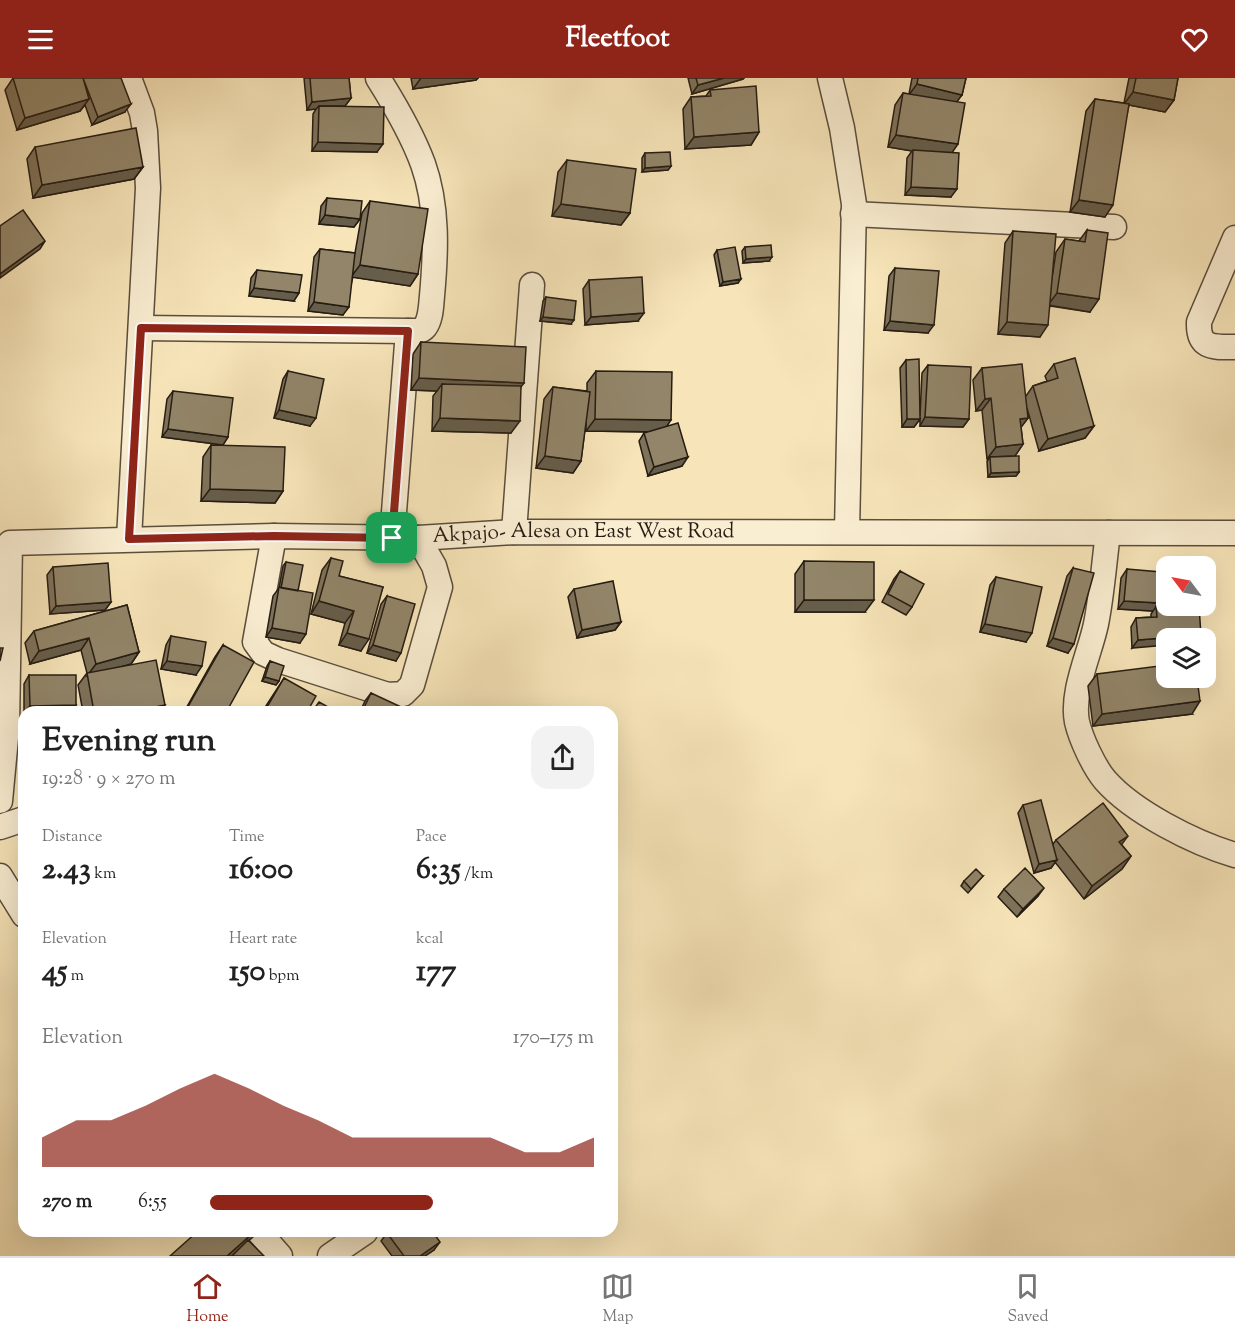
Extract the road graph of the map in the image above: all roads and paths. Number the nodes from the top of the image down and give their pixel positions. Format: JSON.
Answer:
{"nodes":[{"id":1,"x":129,"y":78,"type":"edge"},
{"id":2,"x":378,"y":78,"type":"edge"},
{"id":3,"x":830,"y":78,"type":"edge"},
{"id":4,"x":854,"y":214,"type":"junction"},
{"id":5,"x":1114,"y":227,"type":"dead end"},
{"id":6,"x":1235,"y":238,"type":"edge"},
{"id":7,"x":532,"y":285,"type":"dead end"},
{"id":8,"x":141,"y":328,"type":"junction"},
{"id":9,"x":408,"y":331,"type":"junction"},
{"id":10,"x":1235,"y":347,"type":"edge"},
{"id":11,"x":847,"y":531,"type":"junction"},
{"id":12,"x":514,"y":532,"type":"junction"},
{"id":13,"x":1108,"y":533,"type":"junction"},
{"id":14,"x":1235,"y":533,"type":"edge"},
{"id":15,"x":274,"y":536,"type":"junction"},
{"id":16,"x":392,"y":538,"type":"junction"},
{"id":17,"x":418,"y":538,"type":"junction"},
{"id":18,"x":129,"y":539,"type":"junction"},
{"id":19,"x":5,"y":543,"type":"edge"},
{"id":20,"x":0,"y":801,"type":"edge"},
{"id":21,"x":18,"y":821,"type":"edge"},
{"id":22,"x":0,"y":827,"type":"edge"},
{"id":23,"x":1235,"y":855,"type":"edge"},
{"id":24,"x":0,"y":876,"type":"edge"},
{"id":25,"x":18,"y":905,"type":"edge"},
{"id":26,"x":263,"y":1237,"type":"edge"},
{"id":27,"x":358,"y":1237,"type":"edge"},
{"id":28,"x":280,"y":1256,"type":"edge"},
{"id":29,"x":330,"y":1256,"type":"edge"}],
"edges":[{"from":1,"to":8,"type":"street"},
{"from":2,"to":9,"type":"street"},
{"from":3,"to":4,"type":"street"},
{"from":4,"to":5,"type":"street"},
{"from":4,"to":11,"type":"street"},
{"from":6,"to":10,"type":"street"},
{"from":7,"to":12,"type":"street"},
{"from":8,"to":9,"type":"street"},
{"from":8,"to":18,"type":"street"},
{"from":9,"to":16,"type":"street"},
{"from":11,"to":12,"type":"street","name":"Akpajo- Alesa on East West Road"},
{"from":11,"to":13,"type":"street","name":"Akpajo- Alesa on East West Road"},
{"from":12,"to":17,"type":"street","name":"Akpajo- Alesa on East West Road"},
{"from":13,"to":14,"type":"street","name":"Akpajo- Alesa on East West Road"},
{"from":13,"to":23,"type":"street"},
{"from":15,"to":16,"type":"street","name":"Akpajo- Alesa on East West Road"},
{"from":15,"to":17,"type":"street"},
{"from":15,"to":18,"type":"street","name":"Akpajo- Alesa on East West Road"},
{"from":16,"to":17,"type":"street","name":"Akpajo- Alesa on East West Road"},
{"from":18,"to":19,"type":"street","name":"Akpajo- Alesa on East West Road"},
{"from":19,"to":20,"type":"street","name":"Akpajo- Alesa on East West Road"},
{"from":21,"to":22,"type":"street"},
{"from":24,"to":25,"type":"street"},
{"from":26,"to":28,"type":"street"},
{"from":27,"to":29,"type":"street"}]}
